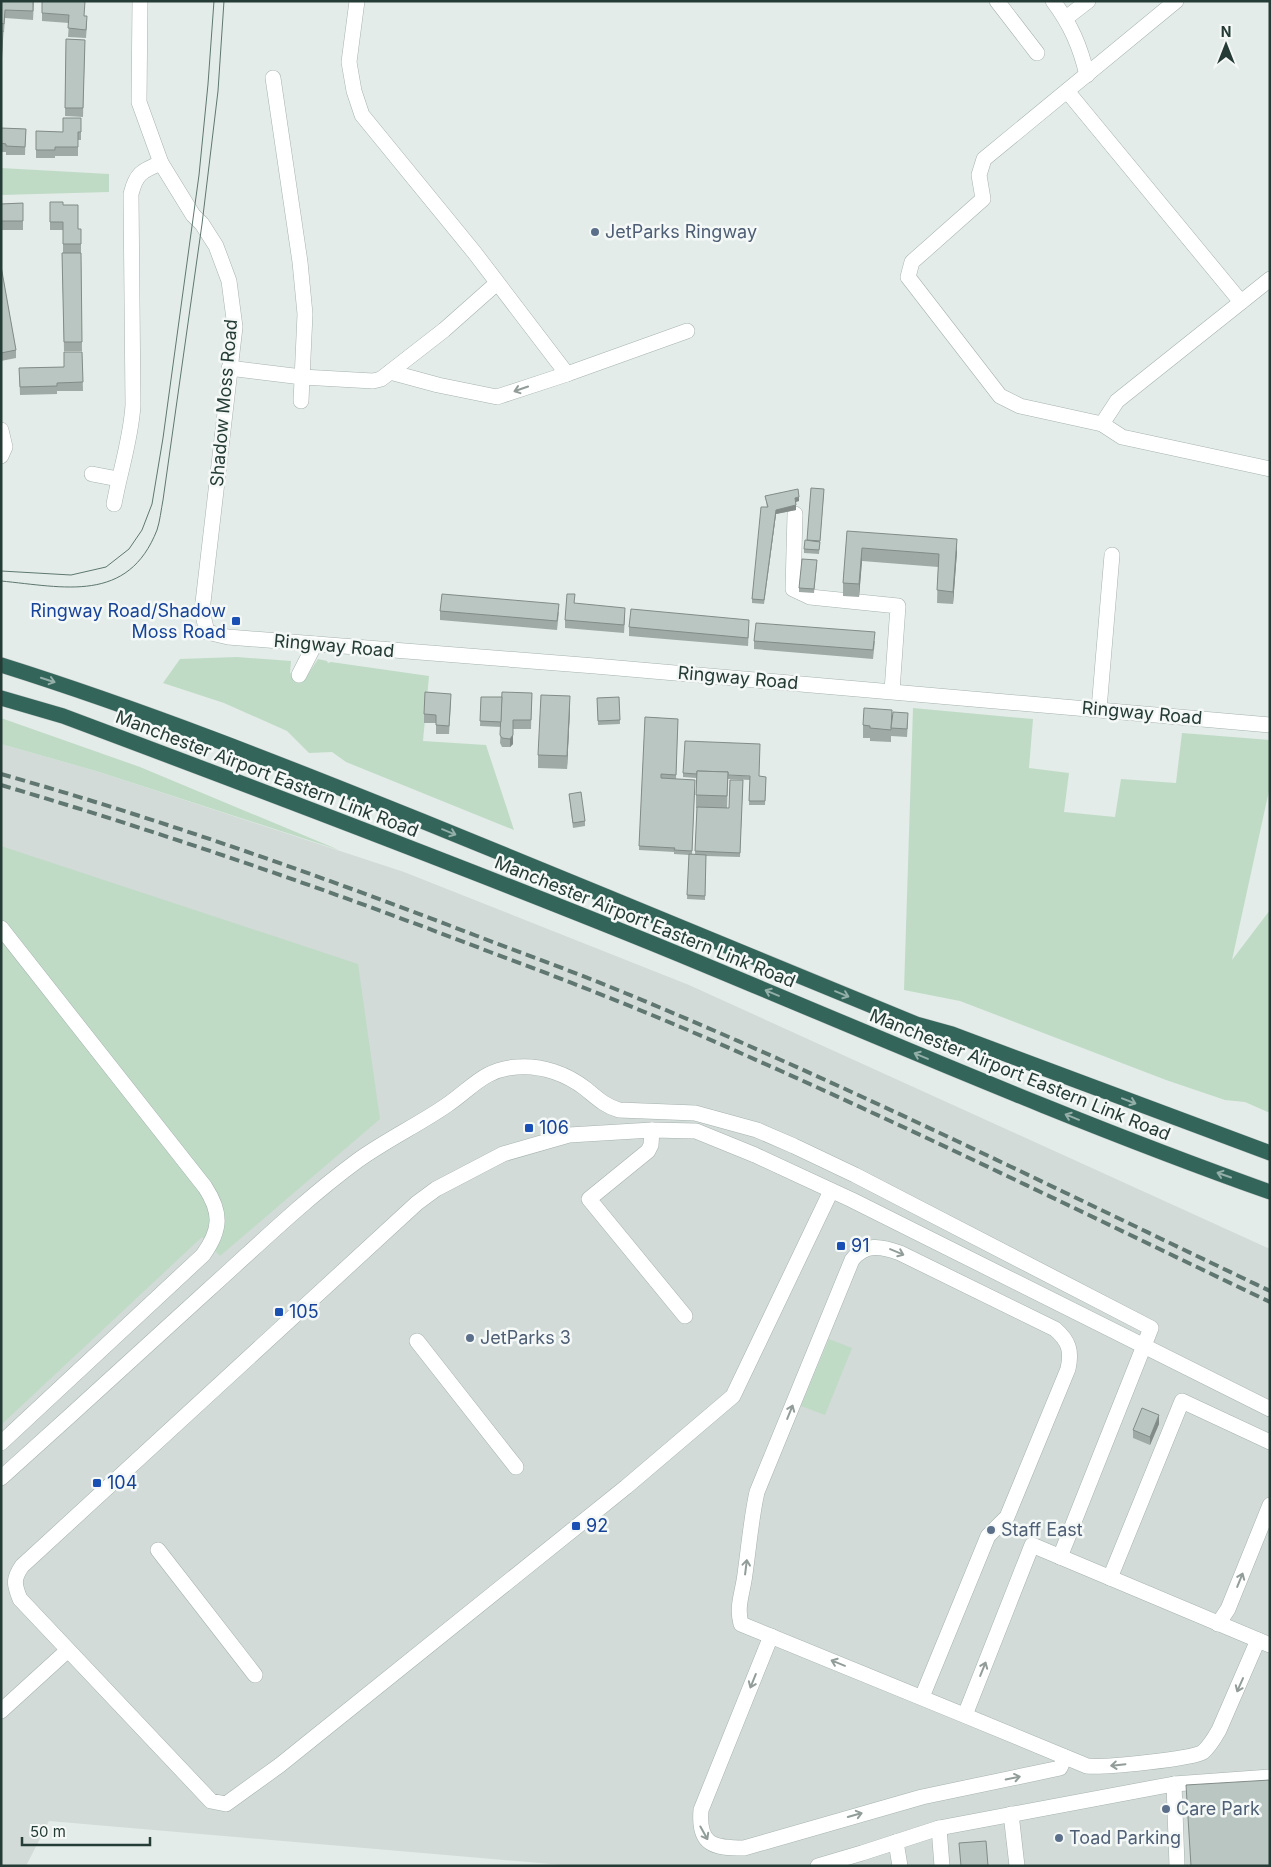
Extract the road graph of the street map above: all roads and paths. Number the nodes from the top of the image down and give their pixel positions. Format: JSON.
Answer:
{"nodes":[{"id":1,"x":140,"y":1,"type":"edge"},
{"id":2,"x":357,"y":1,"type":"edge"},
{"id":3,"x":997,"y":1,"type":"edge"},
{"id":4,"x":1053,"y":1,"type":"edge"},
{"id":5,"x":1088,"y":1,"type":"edge"},
{"id":6,"x":1176,"y":1,"type":"edge"},
{"id":7,"x":1066,"y":18,"type":"junction"},
{"id":8,"x":1037,"y":54,"type":"dead end"},
{"id":9,"x":1087,"y":75,"type":"junction"},
{"id":10,"x":273,"y":78,"type":"dead end"},
{"id":11,"x":1066,"y":91,"type":"junction"},
{"id":12,"x":161,"y":164,"type":"junction"},
{"id":13,"x":1270,"y":279,"type":"edge"},
{"id":14,"x":497,"y":283,"type":"junction"},
{"id":15,"x":1241,"y":302,"type":"junction"},
{"id":16,"x":687,"y":331,"type":"dead end"},
{"id":17,"x":230,"y":368,"type":"junction"},
{"id":18,"x":390,"y":372,"type":"junction"},
{"id":19,"x":567,"y":374,"type":"junction"},
{"id":20,"x":302,"y":377,"type":"junction"},
{"id":21,"x":301,"y":401,"type":"dead end"},
{"id":22,"x":1102,"y":424,"type":"junction"},
{"id":23,"x":1,"y":430,"type":"edge"},
{"id":24,"x":1,"y":456,"type":"edge"},
{"id":25,"x":1270,"y":469,"type":"edge"},
{"id":26,"x":92,"y":474,"type":"dead end"},
{"id":27,"x":118,"y":479,"type":"junction"},
{"id":28,"x":114,"y":504,"type":"dead end"},
{"id":29,"x":795,"y":514,"type":"dead end"},
{"id":30,"x":1112,"y":555,"type":"dead end"},
{"id":31,"x":207,"y":632,"type":"joint"},
{"id":32,"x":315,"y":644,"type":"junction"},
{"id":33,"x":1,"y":665,"type":"edge"},
{"id":34,"x":299,"y":675,"type":"dead end"},
{"id":35,"x":892,"y":692,"type":"junction"},
{"id":36,"x":1,"y":698,"type":"edge"},
{"id":37,"x":1099,"y":709,"type":"junction"},
{"id":38,"x":1270,"y":725,"type":"edge"},
{"id":39,"x":1,"y":928,"type":"edge"},
{"id":40,"x":652,"y":1130,"type":"junction"},
{"id":41,"x":1270,"y":1153,"type":"edge"},
{"id":42,"x":831,"y":1191,"type":"junction"},
{"id":43,"x":1270,"y":1192,"type":"edge"},
{"id":44,"x":685,"y":1316,"type":"dead end"},
{"id":45,"x":417,"y":1341,"type":"dead end"},
{"id":46,"x":1143,"y":1347,"type":"junction"},
{"id":47,"x":1270,"y":1409,"type":"edge"},
{"id":48,"x":1270,"y":1442,"type":"edge"},
{"id":49,"x":1,"y":1443,"type":"edge"},
{"id":50,"x":516,"y":1467,"type":"dead end"},
{"id":51,"x":1,"y":1478,"type":"edge"},
{"id":52,"x":1270,"y":1505,"type":"edge"},
{"id":53,"x":158,"y":1550,"type":"dead end"},
{"id":54,"x":1060,"y":1557,"type":"junction"},
{"id":55,"x":1110,"y":1578,"type":"junction"},
{"id":56,"x":1218,"y":1624,"type":"junction"},
{"id":57,"x":771,"y":1636,"type":"junction"},
{"id":58,"x":1264,"y":1643,"type":"edge"},
{"id":59,"x":68,"y":1650,"type":"junction"},
{"id":60,"x":255,"y":1675,"type":"dead end"},
{"id":61,"x":922,"y":1697,"type":"junction"},
{"id":62,"x":1,"y":1711,"type":"edge"},
{"id":63,"x":965,"y":1715,"type":"junction"},
{"id":64,"x":1065,"y":1757,"type":"junction"},
{"id":65,"x":1270,"y":1777,"type":"edge"},
{"id":66,"x":1174,"y":1784,"type":"junction"},
{"id":67,"x":1011,"y":1814,"type":"junction"},
{"id":68,"x":939,"y":1828,"type":"junction"},
{"id":69,"x":896,"y":1842,"type":"junction"},
{"id":70,"x":863,"y":1859,"type":"edge"},
{"id":71,"x":818,"y":1866,"type":"edge"},
{"id":72,"x":900,"y":1866,"type":"edge"},
{"id":73,"x":942,"y":1866,"type":"edge"},
{"id":74,"x":1017,"y":1866,"type":"edge"},
{"id":75,"x":1177,"y":1866,"type":"edge"}],
"edges":[{"from":1,"to":12,"type":"street","name":"Shadow Moss Road"},
{"from":2,"to":14,"type":"street"},
{"from":3,"to":8,"type":"street"},
{"from":4,"to":7,"type":"street"},
{"from":5,"to":7,"type":"street"},
{"from":6,"to":9,"type":"street"},
{"from":7,"to":9,"type":"street"},
{"from":9,"to":11,"type":"street"},
{"from":10,"to":20,"type":"street"},
{"from":11,"to":15,"type":"street"},
{"from":11,"to":22,"type":"street"},
{"from":12,"to":17,"type":"street","name":"Shadow Moss Road"},
{"from":12,"to":27,"type":"street"},
{"from":13,"to":15,"type":"street"},
{"from":14,"to":18,"type":"street"},
{"from":14,"to":19,"type":"street"},
{"from":15,"to":22,"type":"street"},
{"from":16,"to":19,"type":"street"},
{"from":17,"to":20,"type":"street"},
{"from":17,"to":31,"type":"street","name":"Shadow Moss Road"},
{"from":19,"to":18,"type":"street","one_way":true},
{"from":18,"to":20,"type":"street"},
{"from":20,"to":21,"type":"street"},
{"from":22,"to":25,"type":"street"},
{"from":23,"to":24,"type":"street"},
{"from":26,"to":27,"type":"street"},
{"from":27,"to":28,"type":"street"},
{"from":29,"to":35,"type":"street"},
{"from":30,"to":37,"type":"street"},
{"from":31,"to":32,"type":"street","name":"Ringway Road"},
{"from":32,"to":34,"type":"street"},
{"from":32,"to":35,"type":"street","name":"Ringway Road"},
{"from":33,"to":41,"type":"highway","name":"Manchester Airport Eastern Link Road","one_way":true},
{"from":35,"to":37,"type":"street","name":"Ringway Road"},
{"from":43,"to":36,"type":"highway","name":"Manchester Airport Eastern Link Road","one_way":true},
{"from":37,"to":38,"type":"street","name":"Ringway Road"},
{"from":39,"to":49,"type":"street"},
{"from":40,"to":42,"type":"street"},
{"from":40,"to":44,"type":"street"},
{"from":40,"to":59,"type":"street"},
{"from":42,"to":46,"type":"street"},
{"from":42,"to":59,"type":"street"},
{"from":45,"to":50,"type":"street"},
{"from":46,"to":47,"type":"street"},
{"from":46,"to":51,"type":"street"},
{"from":46,"to":54,"type":"street"},
{"from":48,"to":55,"type":"street"},
{"from":56,"to":52,"type":"street","one_way":true},
{"from":53,"to":60,"type":"street"},
{"from":54,"to":55,"type":"street"},
{"from":63,"to":54,"type":"street","one_way":true},
{"from":55,"to":56,"type":"street"},
{"from":56,"to":58,"type":"street"},
{"from":61,"to":57,"type":"street","one_way":true},
{"from":57,"to":61,"type":"street","one_way":true},
{"from":57,"to":64,"type":"street","one_way":true},
{"from":58,"to":64,"type":"street","one_way":true},
{"from":59,"to":62,"type":"street"},
{"from":61,"to":63,"type":"street"},
{"from":63,"to":64,"type":"street"},
{"from":65,"to":66,"type":"street"},
{"from":66,"to":67,"type":"street"},
{"from":66,"to":75,"type":"street"},
{"from":67,"to":68,"type":"street"},
{"from":67,"to":74,"type":"street"},
{"from":68,"to":69,"type":"street"},
{"from":68,"to":73,"type":"street"},
{"from":69,"to":70,"type":"street"},
{"from":69,"to":72,"type":"street"},
{"from":70,"to":71,"type":"street"}]}
